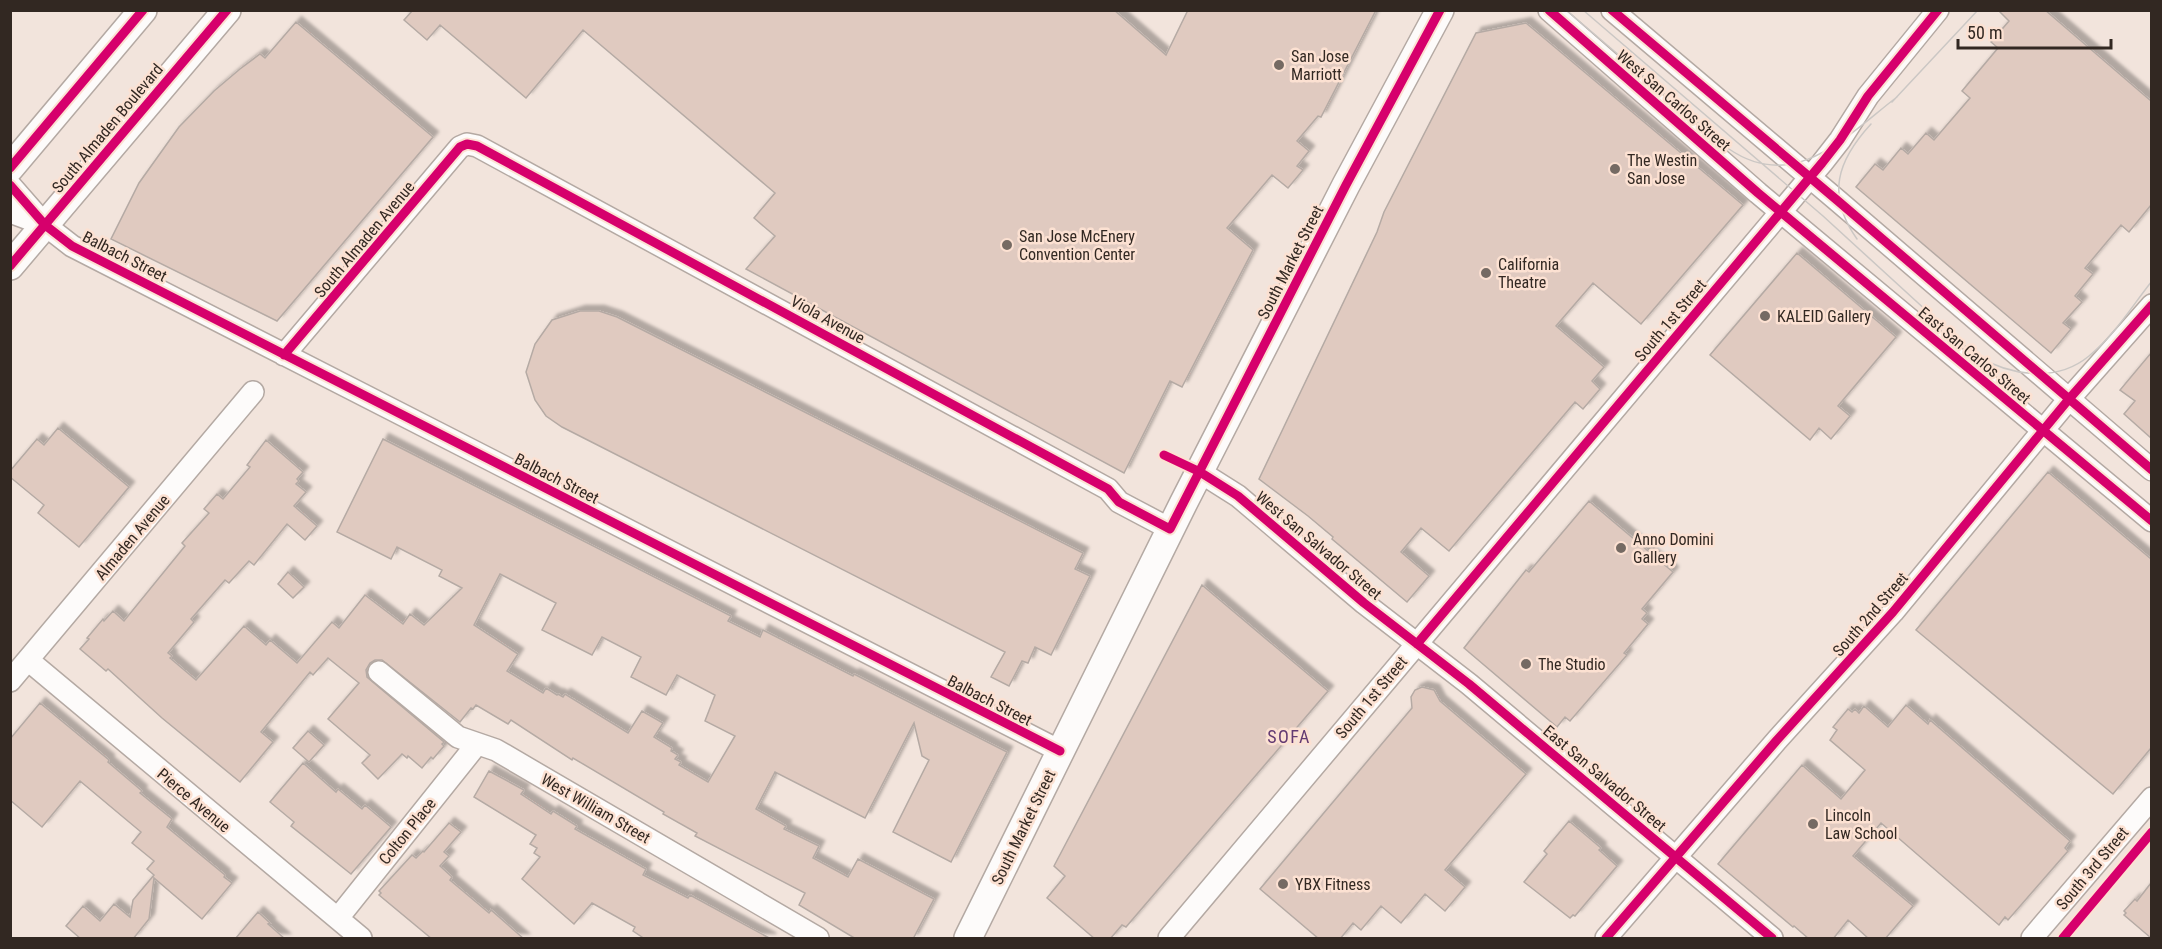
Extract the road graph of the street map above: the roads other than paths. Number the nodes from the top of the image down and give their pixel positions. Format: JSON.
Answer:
{"nodes":[{"id":1,"x":143,"y":10,"type":"edge"},
{"id":2,"x":227,"y":10,"type":"edge"},
{"id":3,"x":1440,"y":10,"type":"edge"},
{"id":4,"x":1549,"y":10,"type":"edge"},
{"id":5,"x":1612,"y":10,"type":"edge"},
{"id":6,"x":1938,"y":10,"type":"edge"},
{"id":7,"x":467,"y":144,"type":"joint"},
{"id":8,"x":10,"y":168,"type":"edge"},
{"id":9,"x":1809,"y":177,"type":"junction"},
{"id":10,"x":10,"y":185,"type":"edge"},
{"id":11,"x":1780,"y":211,"type":"junction"},
{"id":12,"x":10,"y":212,"type":"edge"},
{"id":13,"x":45,"y":225,"type":"junction"},
{"id":14,"x":10,"y":266,"type":"edge"},
{"id":15,"x":2151,"y":305,"type":"edge"},
{"id":16,"x":284,"y":355,"type":"junction"},
{"id":17,"x":253,"y":392,"type":"dead end"},
{"id":18,"x":2069,"y":399,"type":"junction"},
{"id":19,"x":2043,"y":431,"type":"junction"},
{"id":20,"x":2151,"y":470,"type":"edge"},
{"id":21,"x":1200,"y":472,"type":"junction"},
{"id":22,"x":2151,"y":521,"type":"edge"},
{"id":23,"x":1170,"y":530,"type":"junction"},
{"id":24,"x":1417,"y":644,"type":"junction"},
{"id":25,"x":28,"y":660,"type":"junction"},
{"id":26,"x":380,"y":672,"type":"dead end"},
{"id":27,"x":10,"y":681,"type":"edge"},
{"id":28,"x":477,"y":744,"type":"junction"},
{"id":29,"x":1060,"y":751,"type":"junction"},
{"id":30,"x":2151,"y":798,"type":"edge"},
{"id":31,"x":1676,"y":858,"type":"junction"},
{"id":32,"x":338,"y":918,"type":"junction"},
{"id":33,"x":361,"y":939,"type":"edge"},
{"id":34,"x":818,"y":939,"type":"edge"},
{"id":35,"x":968,"y":939,"type":"edge"},
{"id":36,"x":1169,"y":939,"type":"edge"},
{"id":37,"x":1606,"y":939,"type":"edge"},
{"id":38,"x":1772,"y":939,"type":"edge"},
{"id":39,"x":2032,"y":939,"type":"edge"}],
"edges":[{"from":1,"to":8,"type":"main road"},
{"from":2,"to":13,"type":"main road","name":"South Almaden Boulevard"},
{"from":3,"to":21,"type":"main road","name":"South Market Street"},
{"from":4,"to":11,"type":"street","name":"West San Carlos Street"},
{"from":5,"to":9,"type":"street","name":"West San Carlos Street"},
{"from":6,"to":9,"type":"street","name":"South 1st Street"},
{"from":7,"to":16,"type":"street","name":"South Almaden Avenue"},
{"from":7,"to":23,"type":"street","name":"Viola Avenue"},
{"from":9,"to":11,"type":"street","name":"South 1st Street"},
{"from":9,"to":18,"type":"street","name":"East San Carlos Street"},
{"from":10,"to":13,"type":"street"},
{"from":11,"to":19,"type":"street","name":"East San Carlos Street"},
{"from":11,"to":24,"type":"street","name":"South 1st Street"},
{"from":12,"to":13,"type":"street"},
{"from":13,"to":14,"type":"main road","name":"South Almaden Boulevard"},
{"from":13,"to":16,"type":"street","name":"Balbach Street"},
{"from":15,"to":18,"type":"street","name":"South 2nd Street"},
{"from":16,"to":29,"type":"street","name":"Balbach Street"},
{"from":17,"to":25,"type":"street","name":"Almaden Avenue"},
{"from":18,"to":19,"type":"street","name":"South 2nd Street"},
{"from":18,"to":20,"type":"street","name":"East San Carlos Street"},
{"from":19,"to":22,"type":"street","name":"East San Carlos Street"},
{"from":19,"to":31,"type":"street","name":"South 2nd Street"},
{"from":21,"to":23,"type":"main road","name":"South Market Street"},
{"from":21,"to":24,"type":"street","name":"West San Salvador Street"},
{"from":23,"to":29,"type":"main road","name":"South Market Street"},
{"from":24,"to":31,"type":"street","name":"East San Salvador Street"},
{"from":24,"to":36,"type":"street","name":"South 1st Street"},
{"from":25,"to":27,"type":"street","name":"Almaden Avenue"},
{"from":25,"to":32,"type":"street","name":"Pierce Avenue"},
{"from":26,"to":28,"type":"street","name":"West William Street"},
{"from":28,"to":32,"type":"street","name":"Colton Place"},
{"from":28,"to":34,"type":"street","name":"West William Street"},
{"from":29,"to":35,"type":"main road","name":"South Market Street"},
{"from":30,"to":39,"type":"street","name":"South 3rd Street"},
{"from":31,"to":37,"type":"street","name":"South 2nd Street"},
{"from":31,"to":38,"type":"street","name":"East San Salvador Street"},
{"from":32,"to":33,"type":"street","name":"Pierce Avenue"}]}
